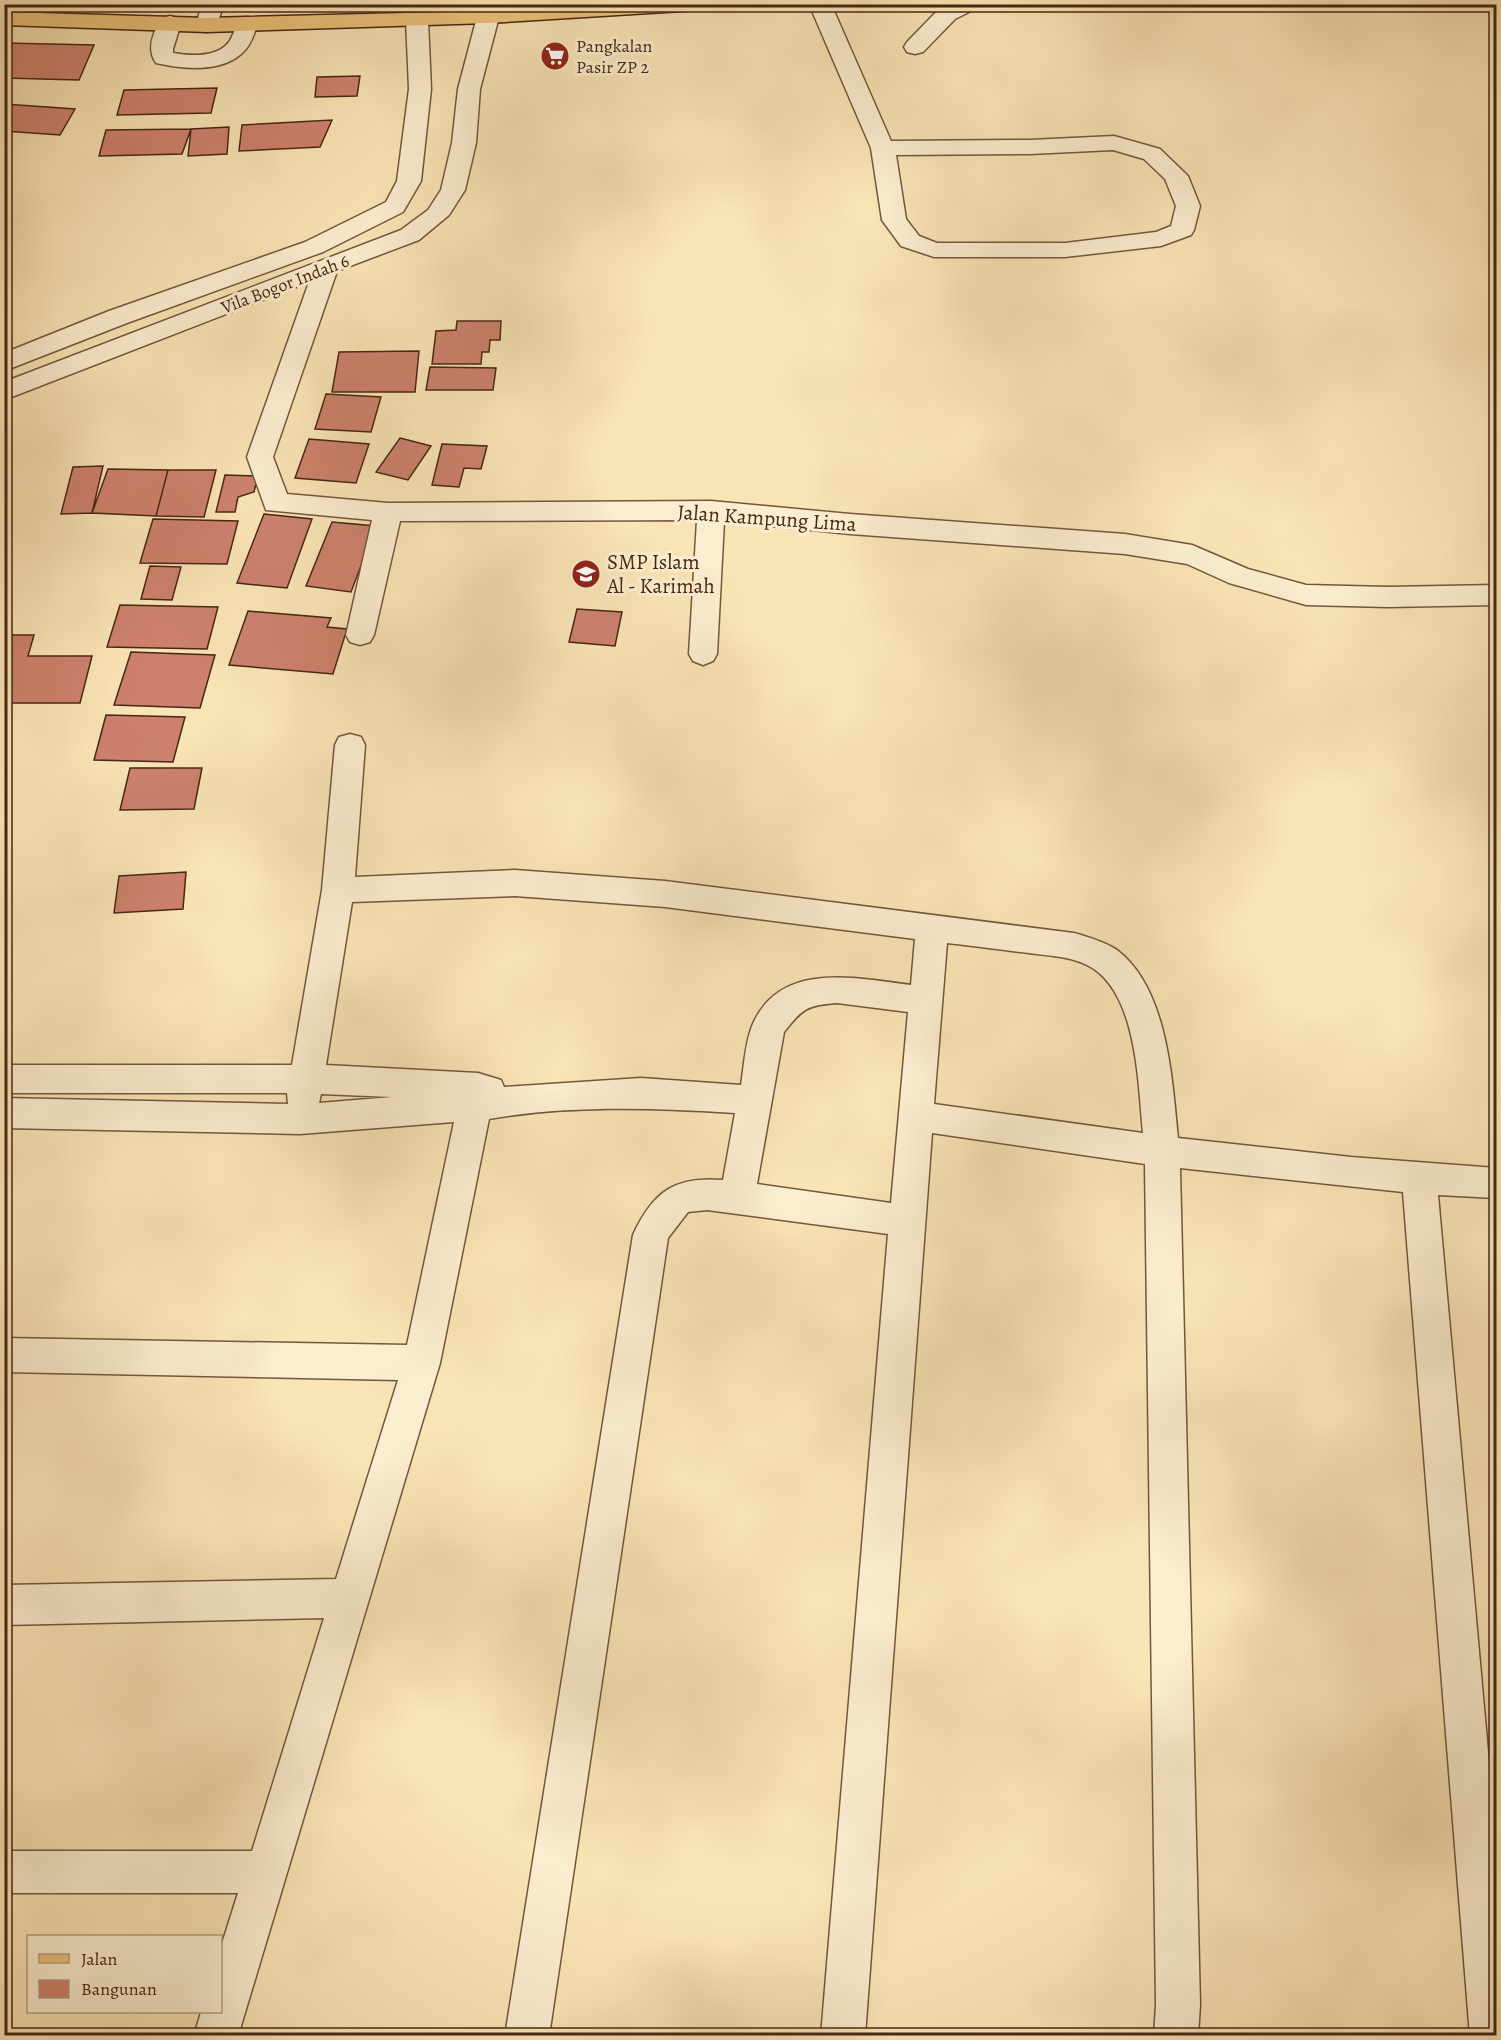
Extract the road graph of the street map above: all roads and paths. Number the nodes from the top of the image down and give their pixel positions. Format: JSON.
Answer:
{"nodes":[{"id":1,"x":699,"y":4,"type":"edge"},
{"id":2,"x":820,"y":4,"type":"edge"},
{"id":3,"x":967,"y":4,"type":"edge"},
{"id":4,"x":636,"y":7,"type":"edge"},
{"id":5,"x":210,"y":14,"type":"edge"},
{"id":6,"x":488,"y":17,"type":"junction"},
{"id":7,"x":4,"y":18,"type":"edge"},
{"id":8,"x":417,"y":20,"type":"junction"},
{"id":9,"x":170,"y":23,"type":"junction"},
{"id":10,"x":247,"y":24,"type":"junction"},
{"id":11,"x":915,"y":47,"type":"dead end"},
{"id":12,"x":439,"y":143,"type":"junction"},
{"id":13,"x":883,"y":148,"type":"junction"},
{"id":14,"x":320,"y":258,"type":"junction"},
{"id":15,"x":118,"y":317,"type":"junction"},
{"id":16,"x":135,"y":340,"type":"junction"},
{"id":17,"x":4,"y":363,"type":"edge"},
{"id":18,"x":4,"y":392,"type":"edge"},
{"id":19,"x":711,"y":510,"type":"junction"},
{"id":20,"x":388,"y":512,"type":"junction"},
{"id":21,"x":1497,"y":595,"type":"edge"},
{"id":22,"x":360,"y":635,"type":"dead end"},
{"id":23,"x":703,"y":654,"type":"dead end"},
{"id":24,"x":350,"y":745,"type":"dead end"},
{"id":25,"x":338,"y":890,"type":"junction"},
{"id":26,"x":932,"y":928,"type":"junction"},
{"id":27,"x":925,"y":1000,"type":"junction"},
{"id":28,"x":4,"y":1079,"type":"edge"},
{"id":29,"x":307,"y":1079,"type":"junction"},
{"id":30,"x":477,"y":1096,"type":"junction"},
{"id":31,"x":754,"y":1100,"type":"junction"},
{"id":32,"x":4,"y":1113,"type":"edge"},
{"id":33,"x":917,"y":1116,"type":"junction"},
{"id":34,"x":300,"y":1119,"type":"junction"},
{"id":35,"x":1162,"y":1151,"type":"junction"},
{"id":36,"x":1419,"y":1179,"type":"junction"},
{"id":37,"x":1497,"y":1183,"type":"edge"},
{"id":38,"x":736,"y":1197,"type":"junction"},
{"id":39,"x":907,"y":1221,"type":"junction"},
{"id":40,"x":4,"y":1355,"type":"edge"},
{"id":41,"x":422,"y":1363,"type":"junction"},
{"id":42,"x":351,"y":1598,"type":"junction"},
{"id":43,"x":4,"y":1605,"type":"edge"},
{"id":44,"x":4,"y":1872,"type":"edge"},
{"id":45,"x":267,"y":1872,"type":"junction"},
{"id":46,"x":216,"y":2036,"type":"edge"},
{"id":47,"x":527,"y":2036,"type":"edge"},
{"id":48,"x":843,"y":2036,"type":"edge"},
{"id":49,"x":1176,"y":2036,"type":"edge"},
{"id":50,"x":1491,"y":2036,"type":"edge"}],
"edges":[{"from":1,"to":4,"type":"main road"},
{"from":2,"to":13,"type":"street"},
{"from":3,"to":11,"type":"street"},
{"from":4,"to":6,"type":"main road"},
{"from":5,"to":9,"type":"main road"},
{"from":5,"to":10,"type":"main road"},
{"from":6,"to":8,"type":"main road"},
{"from":6,"to":12,"type":"street","name":"Vila Bogor Indah 6"},
{"from":7,"to":9,"type":"main road"},
{"from":8,"to":10,"type":"main road"},
{"from":8,"to":12,"type":"street"},
{"from":9,"to":10,"type":"street"},
{"from":12,"to":14,"type":"street"},
{"from":12,"to":14,"type":"street","name":"Vila Bogor Indah 6"},
{"from":13,"to":13,"type":"street"},
{"from":14,"to":15,"type":"street"},
{"from":14,"to":16,"type":"street","name":"Vila Bogor Indah 6"},
{"from":14,"to":20,"type":"street","name":"Jalan Kampung Lima"},
{"from":15,"to":16,"type":"street"},
{"from":15,"to":17,"type":"street"},
{"from":16,"to":18,"type":"street","name":"Vila Bogor Indah 6"},
{"from":19,"to":20,"type":"street","name":"Jalan Kampung Lima"},
{"from":19,"to":21,"type":"street","name":"Jalan Kampung Lima"},
{"from":19,"to":23,"type":"street"},
{"from":20,"to":22,"type":"street"},
{"from":24,"to":25,"type":"street"},
{"from":25,"to":26,"type":"street"},
{"from":25,"to":29,"type":"street"},
{"from":26,"to":27,"type":"street"},
{"from":26,"to":35,"type":"street"},
{"from":27,"to":31,"type":"street"},
{"from":27,"to":33,"type":"street"},
{"from":28,"to":29,"type":"street"},
{"from":29,"to":30,"type":"street"},
{"from":29,"to":34,"type":"street"},
{"from":30,"to":31,"type":"street"},
{"from":30,"to":34,"type":"street"},
{"from":30,"to":41,"type":"street"},
{"from":31,"to":38,"type":"street"},
{"from":32,"to":34,"type":"street"},
{"from":33,"to":35,"type":"street"},
{"from":33,"to":39,"type":"street"},
{"from":35,"to":36,"type":"street"},
{"from":35,"to":49,"type":"street"},
{"from":36,"to":37,"type":"street"},
{"from":36,"to":50,"type":"street"},
{"from":38,"to":39,"type":"street"},
{"from":38,"to":47,"type":"street"},
{"from":39,"to":48,"type":"street"},
{"from":40,"to":41,"type":"street"},
{"from":41,"to":42,"type":"street"},
{"from":42,"to":43,"type":"street"},
{"from":42,"to":45,"type":"street"},
{"from":44,"to":45,"type":"street"},
{"from":45,"to":46,"type":"street"}]}
